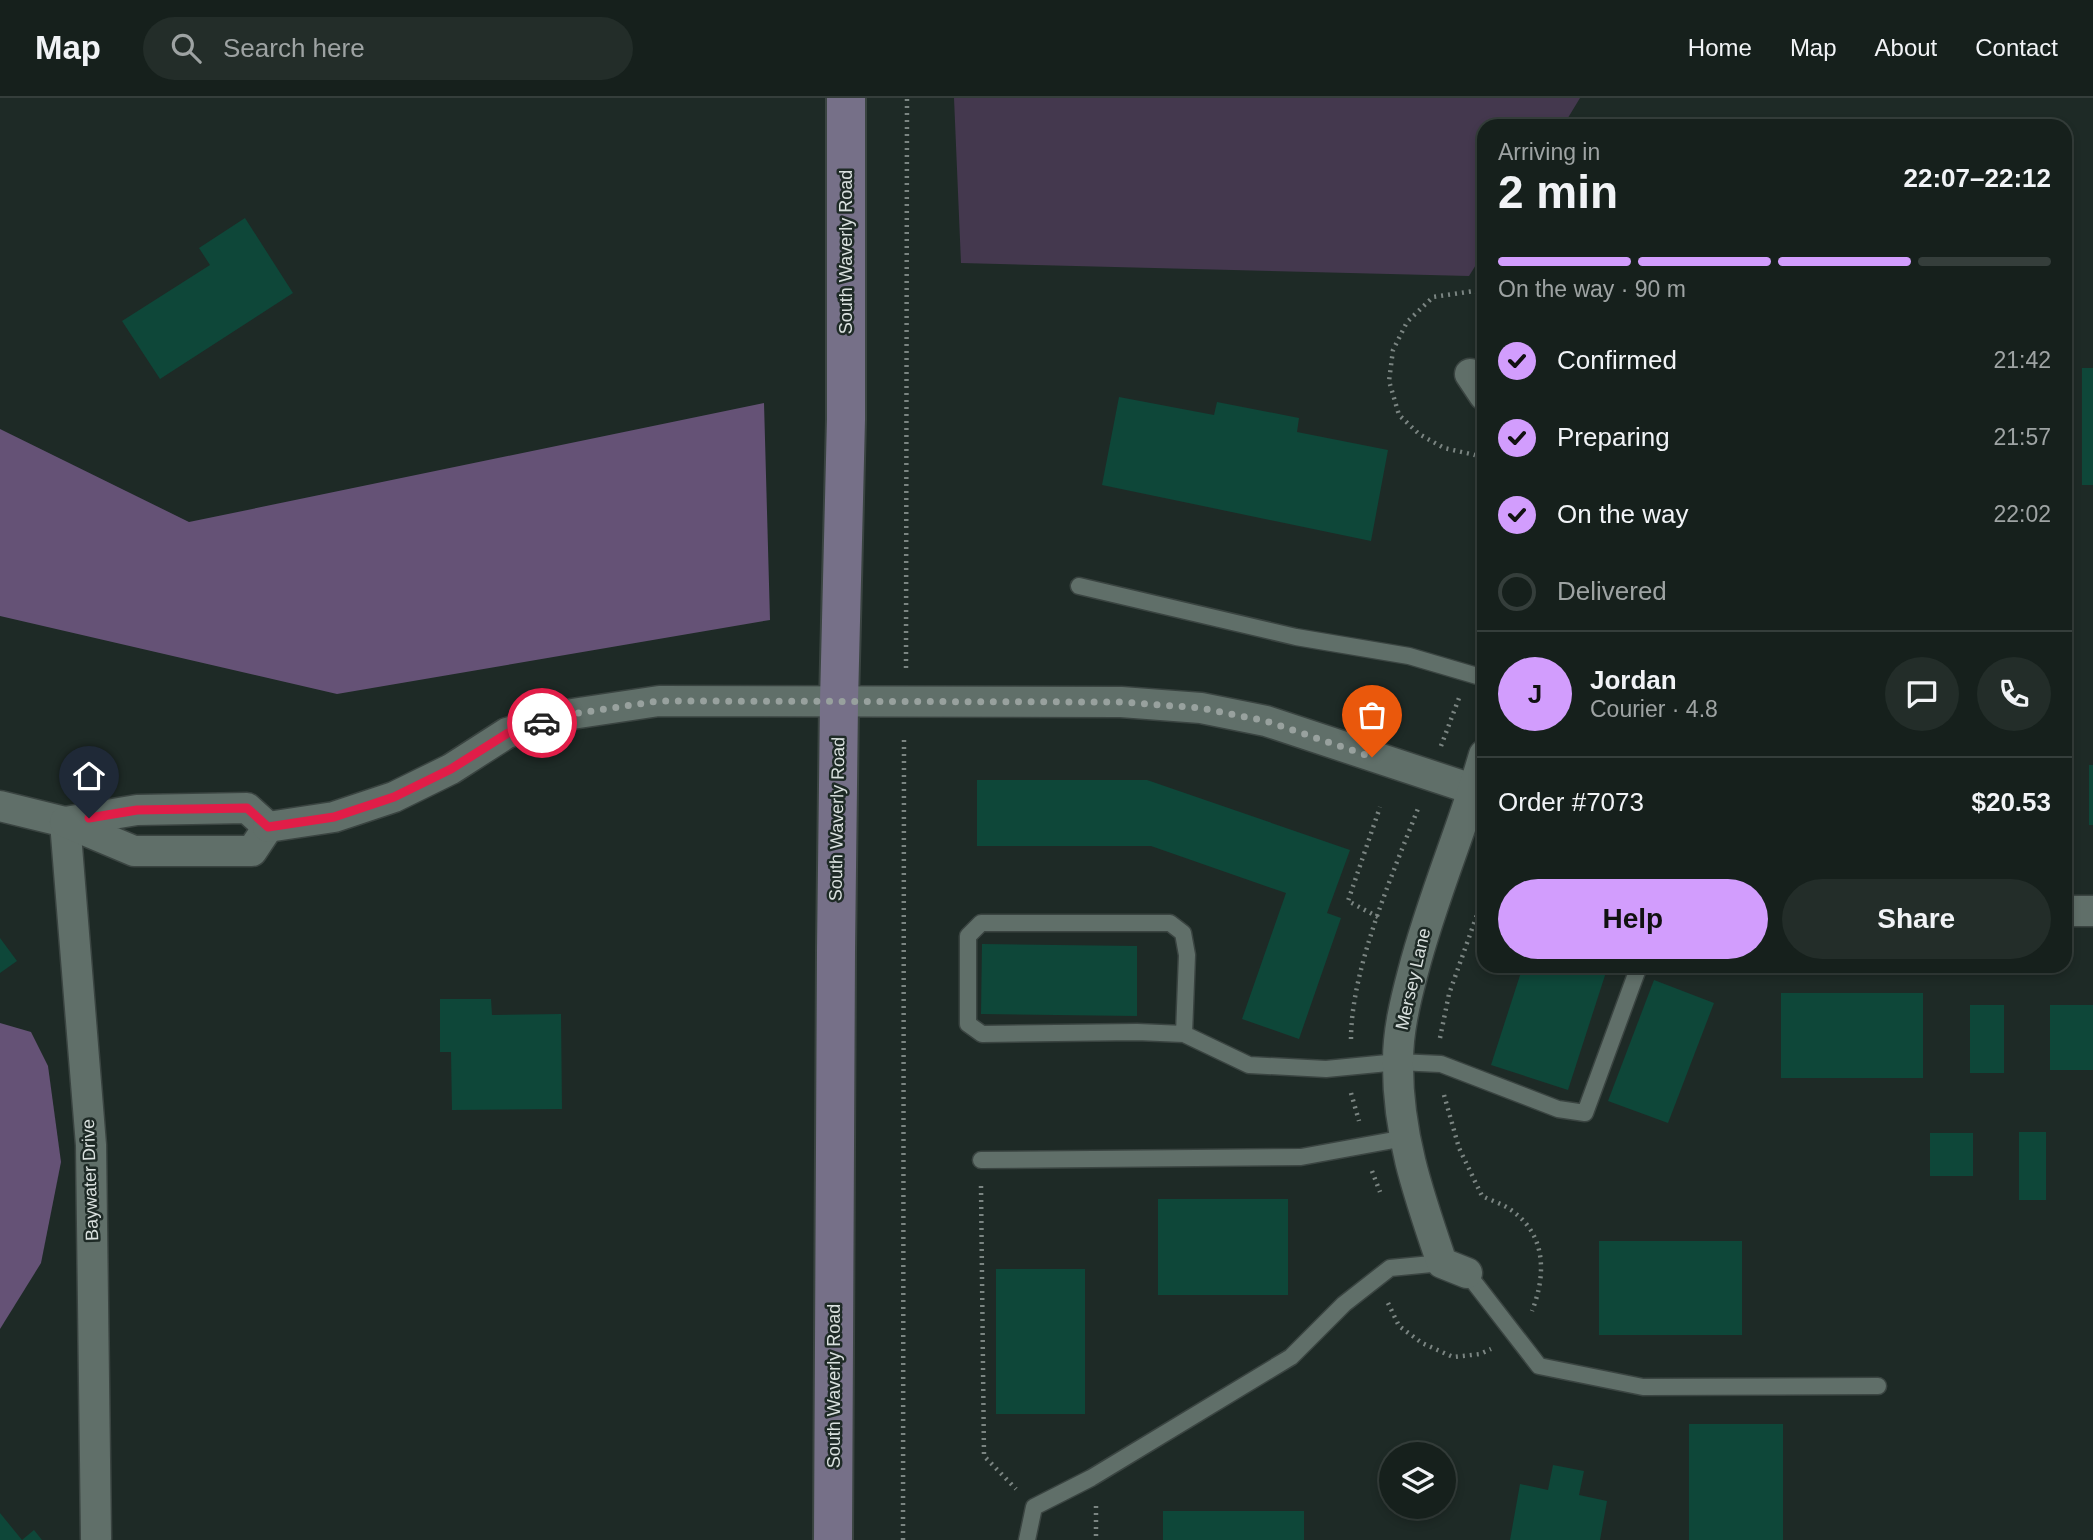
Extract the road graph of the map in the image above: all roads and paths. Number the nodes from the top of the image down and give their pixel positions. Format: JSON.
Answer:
{"nodes":[{"id":1,"x":846,"y":98,"type":"edge"},
{"id":2,"x":908,"y":98,"type":"edge"},
{"id":3,"x":1477,"y":292,"type":"edge"},
{"id":4,"x":1477,"y":460,"type":"edge"},
{"id":5,"x":1079,"y":586,"type":"dead end"},
{"id":6,"x":1476,"y":676,"type":"edge"},
{"id":7,"x":839,"y":702,"type":"junction"},
{"id":8,"x":905,"y":703,"type":"junction"},
{"id":9,"x":1430,"y":776,"type":"junction"},
{"id":10,"x":1477,"y":791,"type":"edge"},
{"id":11,"x":1477,"y":797,"type":"edge"},
{"id":12,"x":0,"y":806,"type":"edge"},
{"id":13,"x":1380,"y":807,"type":"dead end"},
{"id":14,"x":194,"y":810,"type":"junction"},
{"id":15,"x":1414,"y":819,"type":"dead end"},
{"id":16,"x":65,"y":822,"type":"junction"},
{"id":17,"x":268,"y":827,"type":"junction"},
{"id":18,"x":196,"y":851,"type":"junction"},
{"id":19,"x":2072,"y":911,"type":"edge"},
{"id":20,"x":2093,"y":911,"type":"edge"},
{"id":21,"x":1378,"y":917,"type":"dead end"},
{"id":22,"x":1636,"y":973,"type":"edge"},
{"id":23,"x":1184,"y":1034,"type":"junction"},
{"id":24,"x":1398,"y":1062,"type":"junction"},
{"id":25,"x":1405,"y":1138,"type":"junction"},
{"id":26,"x":981,"y":1160,"type":"joint"},
{"id":27,"x":1454,"y":1268,"type":"junction"},
{"id":28,"x":1878,"y":1386,"type":"dead end"},
{"id":29,"x":1096,"y":1503,"type":"dead end"},
{"id":30,"x":1034,"y":1507,"type":"junction"},
{"id":31,"x":96,"y":1538,"type":"edge"},
{"id":32,"x":833,"y":1540,"type":"edge"},
{"id":33,"x":903,"y":1540,"type":"edge"},
{"id":34,"x":1027,"y":1540,"type":"edge"},
{"id":35,"x":1096,"y":1540,"type":"edge"}],
"edges":[{"from":1,"to":7,"type":"main road","name":"South Waverly Road"},
{"from":2,"to":8,"type":"path"},
{"from":3,"to":4,"type":"path"},
{"from":5,"to":6,"type":"lane"},
{"from":6,"to":9,"type":"path"},
{"from":7,"to":8,"type":"street"},
{"from":7,"to":17,"type":"street"},
{"from":7,"to":32,"type":"main road","name":"South Waverly Road"},
{"from":8,"to":9,"type":"street"},
{"from":8,"to":33,"type":"path"},
{"from":9,"to":10,"type":"street"},
{"from":9,"to":15,"type":"path"},
{"from":11,"to":24,"type":"street","name":"Mersey Lane"},
{"from":12,"to":16,"type":"street"},
{"from":13,"to":21,"type":"path"},
{"from":14,"to":16,"type":"street"},
{"from":14,"to":17,"type":"street"},
{"from":14,"to":18,"type":"street"},
{"from":16,"to":18,"type":"street"},
{"from":16,"to":31,"type":"street","name":"Baywater Drive"},
{"from":17,"to":18,"type":"street"},
{"from":19,"to":20,"type":"street"},
{"from":22,"to":24,"type":"lane"},
{"from":23,"to":23,"type":"lane"},
{"from":23,"to":24,"type":"lane"},
{"from":24,"to":25,"type":"street","name":"Mersey Lane"},
{"from":25,"to":26,"type":"lane"},
{"from":25,"to":27,"type":"street","name":"Mersey Lane"},
{"from":26,"to":30,"type":"path"},
{"from":27,"to":28,"type":"lane"},
{"from":27,"to":30,"type":"lane"},
{"from":29,"to":35,"type":"path"},
{"from":30,"to":34,"type":"lane"}]}
